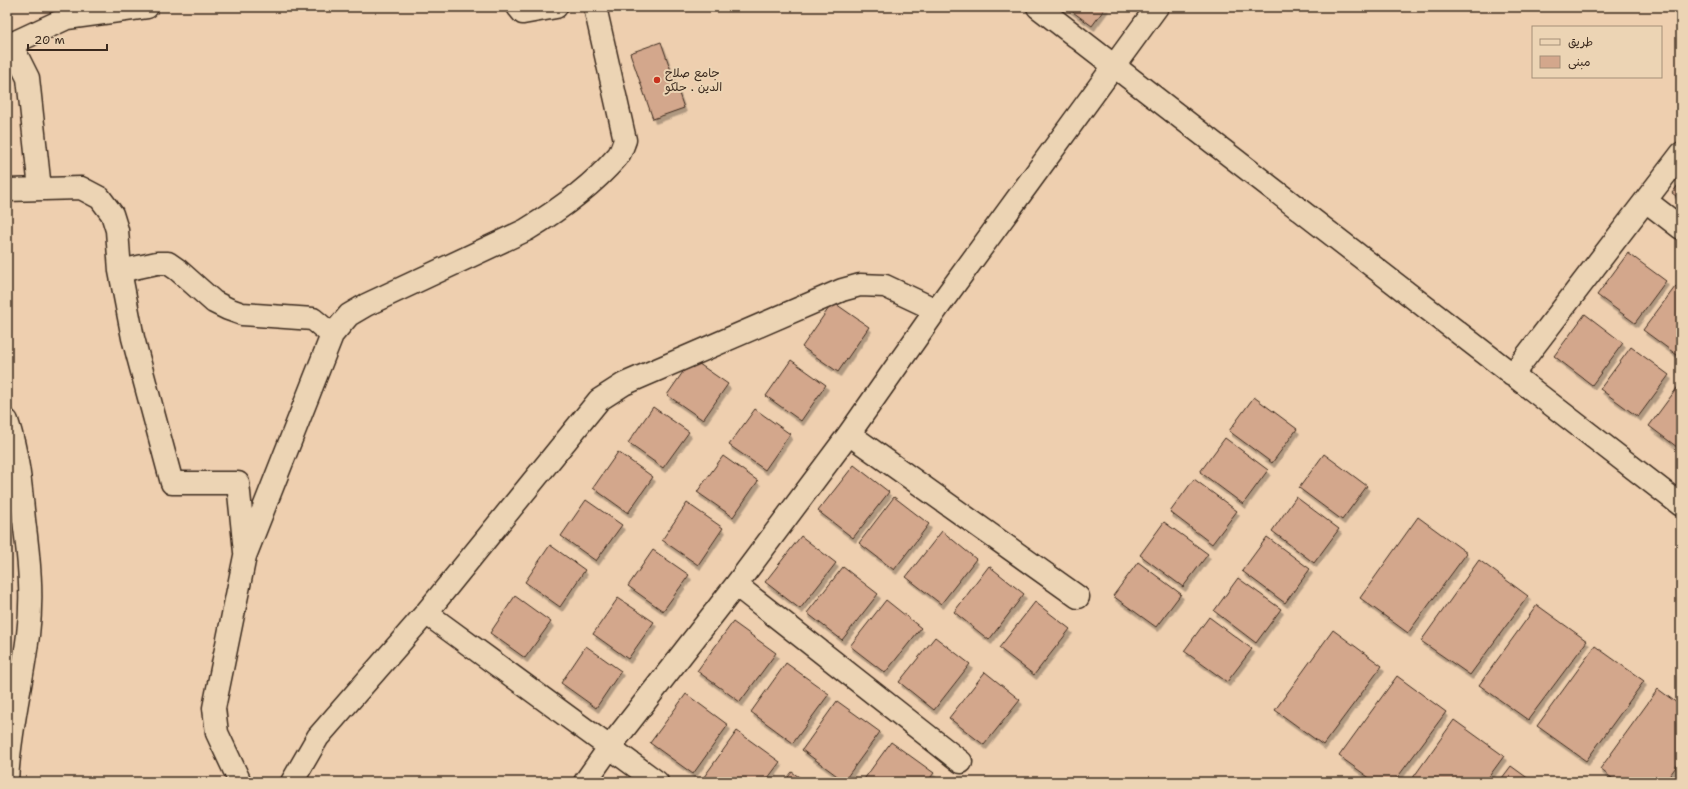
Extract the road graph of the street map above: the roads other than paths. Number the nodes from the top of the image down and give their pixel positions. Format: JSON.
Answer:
{"nodes":[{"id":1,"x":148,"y":7,"type":"edge"},
{"id":2,"x":518,"y":7,"type":"edge"},
{"id":3,"x":556,"y":7,"type":"edge"},
{"id":4,"x":594,"y":7,"type":"edge"},
{"id":5,"x":1038,"y":7,"type":"edge"},
{"id":6,"x":1157,"y":7,"type":"edge"},
{"id":7,"x":1114,"y":66,"type":"junction"},
{"id":8,"x":1681,"y":154,"type":"edge"},
{"id":9,"x":40,"y":189,"type":"junction"},
{"id":10,"x":7,"y":190,"type":"edge"},
{"id":11,"x":1646,"y":201,"type":"junction"},
{"id":12,"x":1681,"y":228,"type":"edge"},
{"id":13,"x":120,"y":271,"type":"junction"},
{"id":14,"x":936,"y":310,"type":"junction"},
{"id":15,"x":332,"y":334,"type":"junction"},
{"id":16,"x":1512,"y":375,"type":"junction"},
{"id":17,"x":7,"y":421,"type":"edge"},
{"id":18,"x":849,"y":434,"type":"junction"},
{"id":19,"x":1681,"y":505,"type":"edge"},
{"id":20,"x":245,"y":556,"type":"junction"},
{"id":21,"x":736,"y":585,"type":"junction"},
{"id":22,"x":1078,"y":597,"type":"dead end"},
{"id":23,"x":426,"y":613,"type":"junction"},
{"id":24,"x":14,"y":680,"type":"edge"},
{"id":25,"x":608,"y":748,"type":"junction"},
{"id":26,"x":8,"y":756,"type":"edge"},
{"id":27,"x":961,"y":762,"type":"dead end"},
{"id":28,"x":7,"y":782,"type":"edge"},
{"id":29,"x":240,"y":782,"type":"edge"},
{"id":30,"x":292,"y":782,"type":"edge"},
{"id":31,"x":585,"y":782,"type":"edge"},
{"id":32,"x":657,"y":782,"type":"edge"}],
"edges":[{"from":1,"to":9,"type":"street"},
{"from":2,"to":3,"type":"street"},
{"from":4,"to":15,"type":"street"},
{"from":5,"to":7,"type":"street"},
{"from":6,"to":7,"type":"street"},
{"from":7,"to":14,"type":"street"},
{"from":7,"to":16,"type":"street"},
{"from":8,"to":11,"type":"street"},
{"from":9,"to":10,"type":"street"},
{"from":9,"to":13,"type":"street"},
{"from":11,"to":12,"type":"street"},
{"from":11,"to":16,"type":"street"},
{"from":13,"to":15,"type":"street"},
{"from":13,"to":20,"type":"street"},
{"from":14,"to":18,"type":"street"},
{"from":14,"to":23,"type":"street"},
{"from":15,"to":20,"type":"street"},
{"from":16,"to":19,"type":"street"},
{"from":17,"to":24,"type":"street"},
{"from":18,"to":21,"type":"street"},
{"from":18,"to":22,"type":"street"},
{"from":20,"to":29,"type":"street"},
{"from":21,"to":25,"type":"street"},
{"from":21,"to":27,"type":"street"},
{"from":23,"to":25,"type":"street"},
{"from":23,"to":30,"type":"street"},
{"from":24,"to":26,"type":"street"},
{"from":25,"to":31,"type":"street"},
{"from":25,"to":32,"type":"street"},
{"from":26,"to":28,"type":"street"}]}
